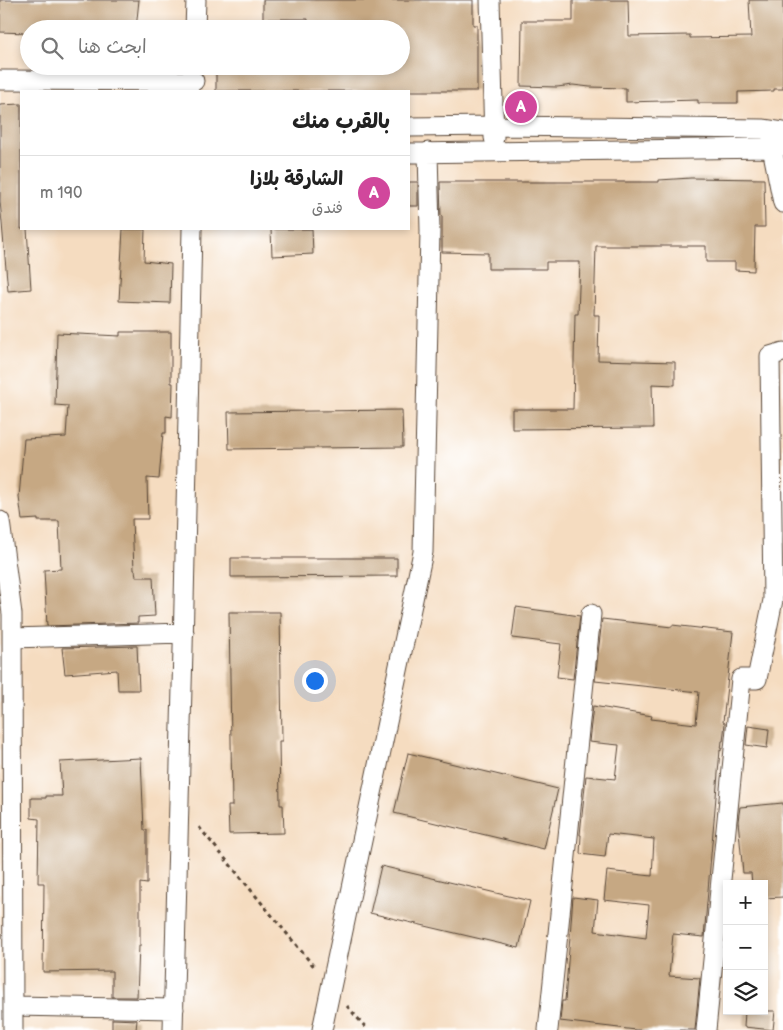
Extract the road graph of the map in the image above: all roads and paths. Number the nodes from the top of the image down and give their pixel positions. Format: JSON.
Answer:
{"nodes":[{"id":1,"x":196,"y":0,"type":"edge"},
{"id":2,"x":490,"y":0,"type":"edge"},
{"id":3,"x":195,"y":20,"type":"edge"},
{"id":4,"x":0,"y":80,"type":"edge"},
{"id":5,"x":194,"y":80,"type":"edge"},
{"id":6,"x":494,"y":126,"type":"junction"},
{"id":7,"x":410,"y":127,"type":"edge"},
{"id":8,"x":783,"y":132,"type":"edge"},
{"id":9,"x":777,"y":147,"type":"edge"},
{"id":10,"x":428,"y":152,"type":"junction"},
{"id":11,"x":495,"y":152,"type":"junction"},
{"id":12,"x":410,"y":153,"type":"edge"},
{"id":13,"x":783,"y":203,"type":"edge"},
{"id":14,"x":192,"y":230,"type":"edge"},
{"id":15,"x":783,"y":352,"type":"edge"},
{"id":16,"x":0,"y":521,"type":"edge"},
{"id":17,"x":591,"y":614,"type":"dead end"},
{"id":18,"x":184,"y":633,"type":"junction"},
{"id":19,"x":12,"y":638,"type":"junction"},
{"id":20,"x":6,"y":778,"type":"edge"},
{"id":21,"x":180,"y":804,"type":"junction"},
{"id":22,"x":331,"y":988,"type":"junction"},
{"id":23,"x":174,"y":1009,"type":"junction"},
{"id":24,"x":10,"y":1018,"type":"edge"},
{"id":25,"x":174,"y":1030,"type":"edge"},
{"id":26,"x":322,"y":1030,"type":"edge"},
{"id":27,"x":368,"y":1030,"type":"edge"},
{"id":28,"x":548,"y":1030,"type":"edge"},
{"id":29,"x":706,"y":1030,"type":"edge"}],
"edges":[{"from":1,"to":3,"type":"street"},
{"from":2,"to":6,"type":"street"},
{"from":4,"to":5,"type":"street"},
{"from":6,"to":7,"type":"street"},
{"from":6,"to":8,"type":"street"},
{"from":6,"to":11,"type":"street"},
{"from":9,"to":11,"type":"street"},
{"from":9,"to":13,"type":"street"},
{"from":10,"to":11,"type":"street"},
{"from":10,"to":12,"type":"street"},
{"from":10,"to":22,"type":"street"},
{"from":14,"to":18,"type":"street"},
{"from":15,"to":29,"type":"street"},
{"from":16,"to":19,"type":"street"},
{"from":17,"to":28,"type":"street"},
{"from":18,"to":19,"type":"street"},
{"from":18,"to":21,"type":"street"},
{"from":19,"to":20,"type":"street"},
{"from":20,"to":24,"type":"street"},
{"from":21,"to":22,"type":"path"},
{"from":21,"to":23,"type":"street"},
{"from":22,"to":26,"type":"street"},
{"from":22,"to":27,"type":"path"},
{"from":23,"to":24,"type":"street"},
{"from":23,"to":25,"type":"street"}]}
